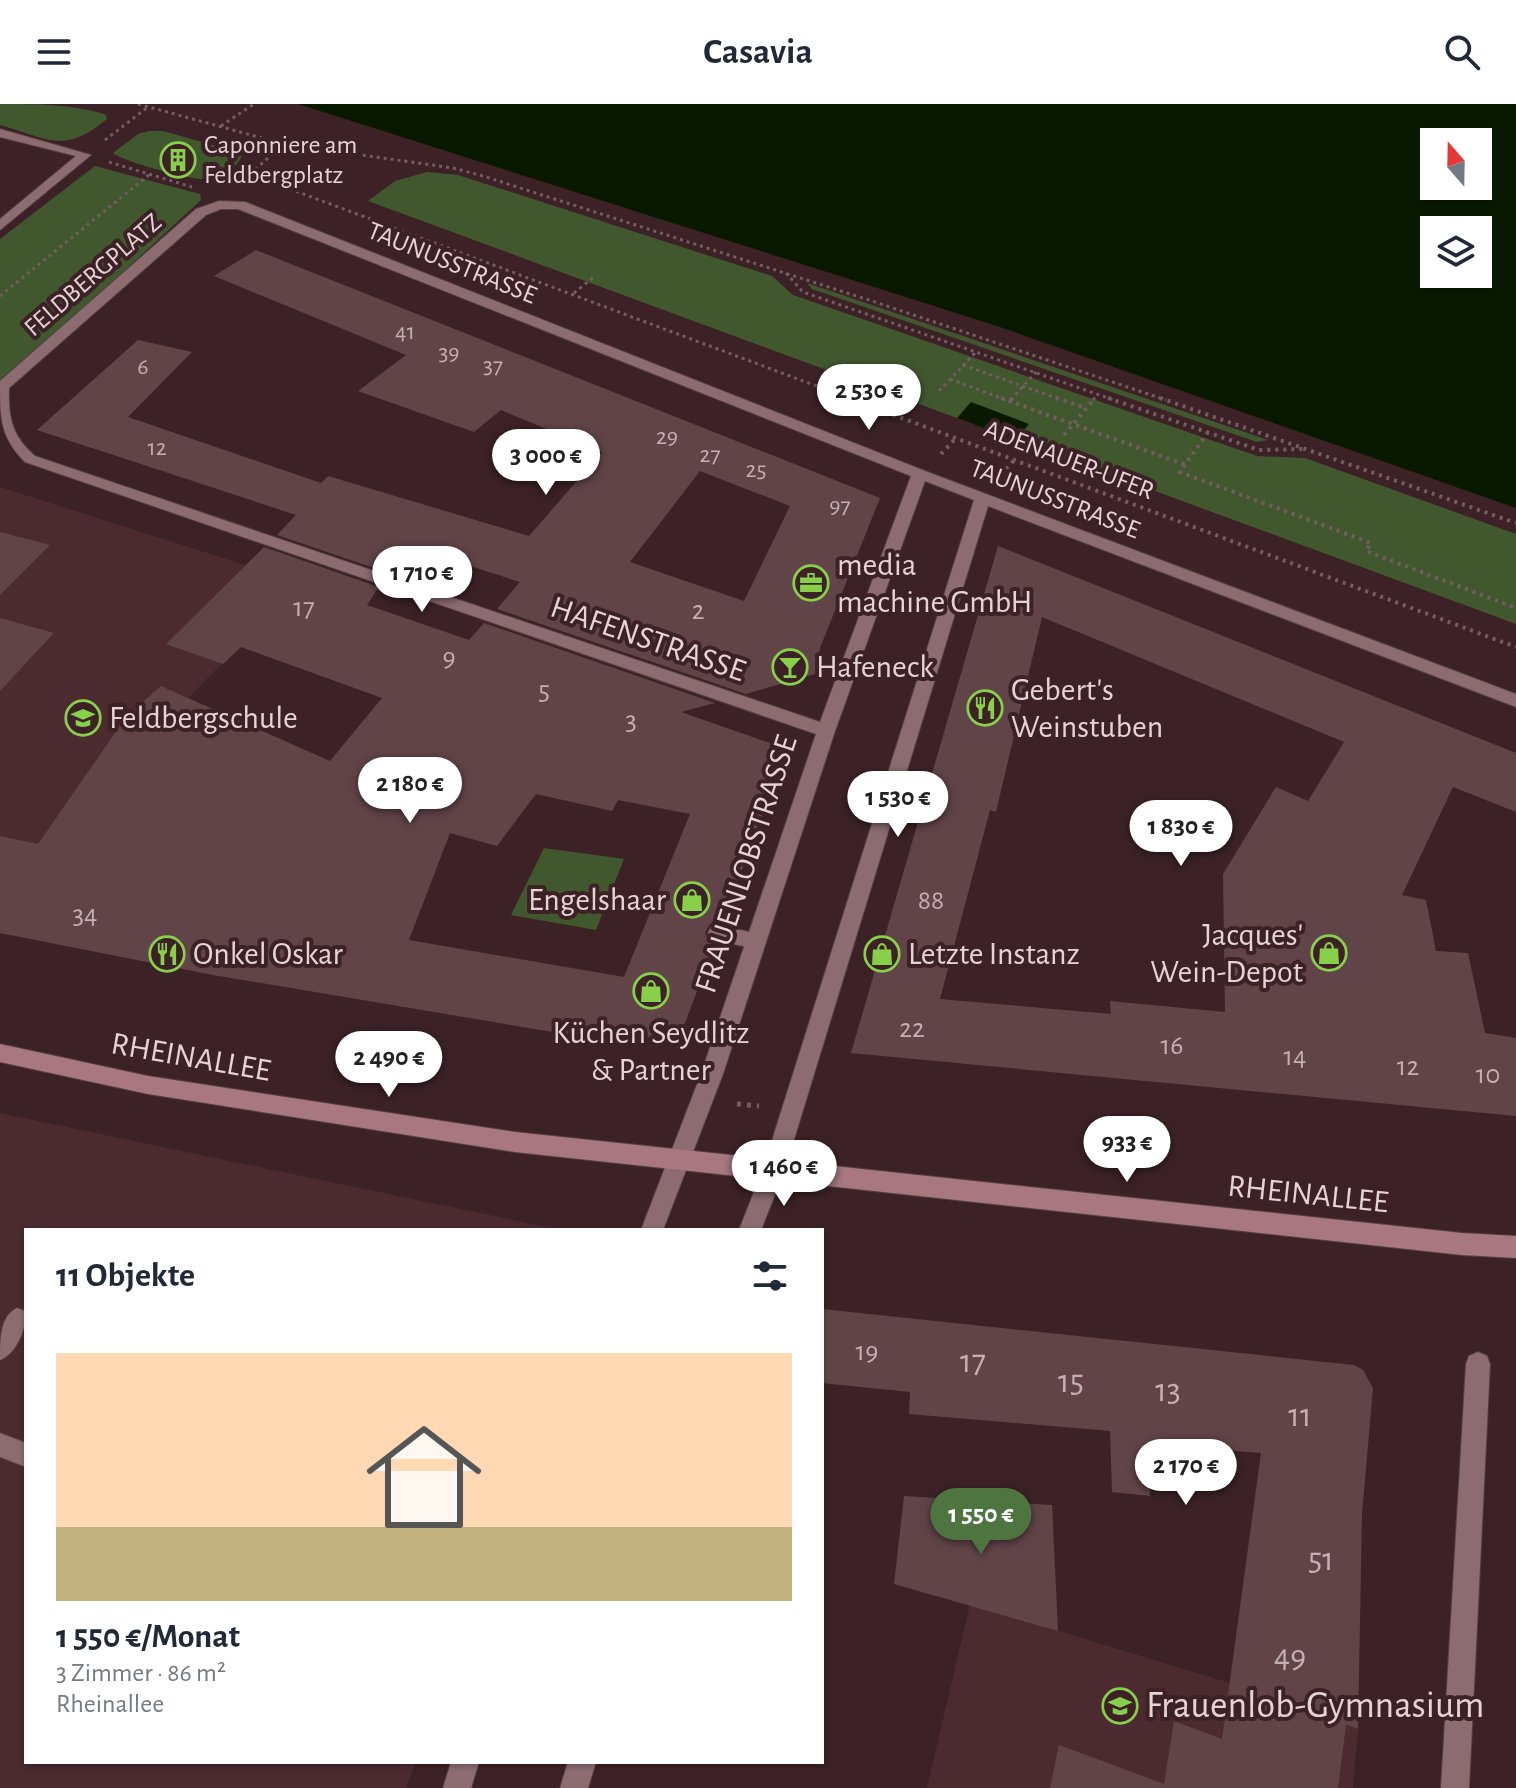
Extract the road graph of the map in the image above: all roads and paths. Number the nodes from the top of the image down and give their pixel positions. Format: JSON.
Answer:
{"nodes":[{"id":1,"x":138,"y":104,"type":"edge"},
{"id":2,"x":254,"y":104,"type":"edge"},
{"id":3,"x":149,"y":107,"type":"junction"},
{"id":4,"x":220,"y":126,"type":"junction"},
{"id":5,"x":0,"y":133,"type":"edge"},
{"id":6,"x":284,"y":144,"type":"junction"},
{"id":7,"x":85,"y":155,"type":"junction"},
{"id":8,"x":151,"y":174,"type":"junction"},
{"id":9,"x":200,"y":189,"type":"dead end"},
{"id":10,"x":219,"y":205,"type":"joint"},
{"id":11,"x":0,"y":226,"type":"edge"},
{"id":12,"x":784,"y":270,"type":"junction"},
{"id":13,"x":595,"y":276,"type":"dead end"},
{"id":14,"x":574,"y":293,"type":"junction"},
{"id":15,"x":0,"y":296,"type":"edge"},
{"id":16,"x":976,"y":352,"type":"junction"},
{"id":17,"x":963,"y":365,"type":"junction"},
{"id":18,"x":1036,"y":372,"type":"junction"},
{"id":19,"x":950,"y":379,"type":"junction"},
{"id":20,"x":1024,"y":386,"type":"junction"},
{"id":21,"x":939,"y":391,"type":"dead end"},
{"id":22,"x":1098,"y":394,"type":"junction"},
{"id":23,"x":1010,"y":401,"type":"junction"},
{"id":24,"x":1086,"y":408,"type":"junction"},
{"id":25,"x":1073,"y":424,"type":"junction"},
{"id":26,"x":1208,"y":432,"type":"junction"},
{"id":27,"x":7,"y":434,"type":"joint"},
{"id":28,"x":1064,"y":435,"type":"dead end"},
{"id":29,"x":1310,"y":448,"type":"junction"},
{"id":30,"x":1186,"y":465,"type":"junction"},
{"id":31,"x":920,"y":474,"type":"junction"},
{"id":32,"x":983,"y":497,"type":"junction"},
{"id":33,"x":1516,"y":523,"type":"edge"},
{"id":34,"x":1516,"y":608,"type":"edge"},
{"id":35,"x":1516,"y":647,"type":"edge"},
{"id":36,"x":1516,"y":701,"type":"edge"},
{"id":37,"x":826,"y":731,"type":"junction"},
{"id":38,"x":718,"y":933,"type":"dead end"},
{"id":39,"x":756,"y":941,"type":"junction"},
{"id":40,"x":0,"y":1053,"type":"edge"},
{"id":41,"x":702,"y":1101,"type":"junction"},
{"id":42,"x":791,"y":1109,"type":"junction"},
{"id":43,"x":679,"y":1158,"type":"junction"},
{"id":44,"x":774,"y":1169,"type":"junction"},
{"id":45,"x":653,"y":1228,"type":"edge"},
{"id":46,"x":751,"y":1228,"type":"edge"},
{"id":47,"x":1516,"y":1247,"type":"edge"},
{"id":48,"x":17,"y":1319,"type":"dead end"},
{"id":49,"x":0,"y":1348,"type":"edge"},
{"id":50,"x":1478,"y":1364,"type":"dead end"},
{"id":51,"x":0,"y":1445,"type":"edge"},
{"id":52,"x":24,"y":1454,"type":"edge"},
{"id":53,"x":464,"y":1764,"type":"edge"},
{"id":54,"x":581,"y":1764,"type":"edge"},
{"id":55,"x":457,"y":1788,"type":"edge"},
{"id":56,"x":574,"y":1788,"type":"edge"},
{"id":57,"x":1455,"y":1788,"type":"edge"}],
"edges":[{"from":1,"to":3,"type":"path"},
{"from":2,"to":4,"type":"path"},
{"from":3,"to":4,"type":"path"},
{"from":3,"to":7,"type":"path"},
{"from":4,"to":6,"type":"path"},
{"from":5,"to":7,"type":"street"},
{"from":6,"to":12,"type":"path"},
{"from":6,"to":14,"type":"path","name":"ADENAUER-UFER"},
{"from":7,"to":8,"type":"path"},
{"from":7,"to":11,"type":"street"},
{"from":8,"to":9,"type":"path"},
{"from":8,"to":15,"type":"path"},
{"from":10,"to":27,"type":"street","name":"FELDBERGPLATZ"},
{"from":10,"to":31,"type":"street","name":"TAUNUSSTRASSE"},
{"from":12,"to":16,"type":"path"},
{"from":12,"to":29,"type":"path"},
{"from":13,"to":14,"type":"path"},
{"from":14,"to":35,"type":"path","name":"ADENAUER-UFER"},
{"from":16,"to":17,"type":"path"},
{"from":16,"to":18,"type":"path"},
{"from":17,"to":19,"type":"path"},
{"from":17,"to":20,"type":"path"},
{"from":18,"to":20,"type":"path"},
{"from":18,"to":22,"type":"path"},
{"from":19,"to":21,"type":"path"},
{"from":19,"to":23,"type":"path"},
{"from":20,"to":23,"type":"path"},
{"from":20,"to":24,"type":"path"},
{"from":22,"to":24,"type":"path"},
{"from":22,"to":26,"type":"path"},
{"from":23,"to":25,"type":"path"},
{"from":24,"to":25,"type":"path"},
{"from":25,"to":28,"type":"path"},
{"from":25,"to":30,"type":"path"},
{"from":26,"to":29,"type":"path"},
{"from":26,"to":30,"type":"path"},
{"from":27,"to":37,"type":"street","name":"HAFENSTRASSE"},
{"from":29,"to":33,"type":"path"},
{"from":30,"to":34,"type":"path"},
{"from":31,"to":32,"type":"street","name":"TAUNUSSTRASSE"},
{"from":31,"to":37,"type":"street","name":"FRAUENLOBSTRASSE"},
{"from":32,"to":36,"type":"street","name":"TAUNUSSTRASSE"},
{"from":32,"to":42,"type":"street"},
{"from":37,"to":39,"type":"street","name":"FRAUENLOBSTRASSE"},
{"from":38,"to":39,"type":"street"},
{"from":39,"to":41,"type":"street","name":"FRAUENLOBSTRASSE"},
{"from":40,"to":43,"type":"main road","name":"RHEINALLEE"},
{"from":41,"to":42,"type":"path"},
{"from":41,"to":43,"type":"street","name":"FRAUENLOBSTRASSE"},
{"from":42,"to":44,"type":"street"},
{"from":43,"to":44,"type":"main road","name":"RHEINALLEE"},
{"from":43,"to":45,"type":"street","name":"FRAUENLOBSTRASSE"},
{"from":44,"to":46,"type":"street"},
{"from":44,"to":47,"type":"main road","name":"RHEINALLEE"},
{"from":48,"to":49,"type":"street"},
{"from":50,"to":57,"type":"street"},
{"from":51,"to":52,"type":"street"},
{"from":53,"to":55,"type":"street"},
{"from":54,"to":56,"type":"street"}]}
